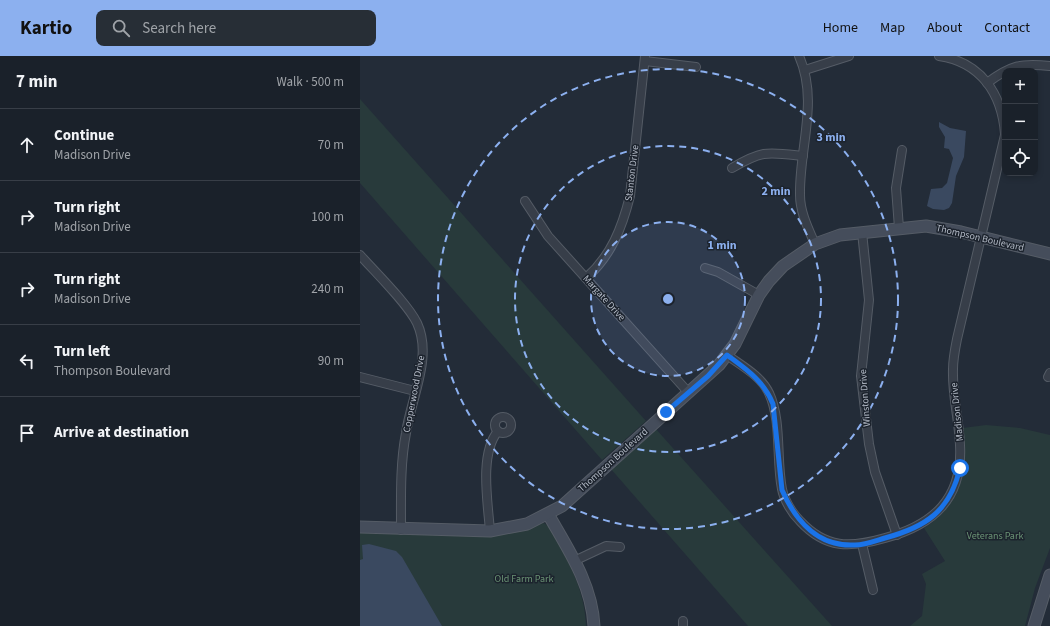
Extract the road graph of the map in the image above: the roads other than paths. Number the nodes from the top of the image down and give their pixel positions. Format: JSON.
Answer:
{"nodes":[{"id":1,"x":799,"y":56,"type":"edge"},
{"id":2,"x":849,"y":56,"type":"edge"},
{"id":3,"x":938,"y":56,"type":"edge"},
{"id":4,"x":645,"y":59,"type":"edge"},
{"id":5,"x":1050,"y":66,"type":"edge"},
{"id":6,"x":696,"y":67,"type":"dead end"},
{"id":7,"x":805,"y":70,"type":"junction"},
{"id":8,"x":987,"y":83,"type":"junction"},
{"id":9,"x":1002,"y":114,"type":"edge"},
{"id":10,"x":1004,"y":140,"type":"edge"},
{"id":11,"x":902,"y":150,"type":"dead end"},
{"id":12,"x":802,"y":156,"type":"junction"},
{"id":13,"x":732,"y":168,"type":"dead end"},
{"id":14,"x":525,"y":201,"type":"dead end"},
{"id":15,"x":898,"y":228,"type":"junction"},
{"id":16,"x":862,"y":232,"type":"junction"},
{"id":17,"x":982,"y":237,"type":"junction"},
{"id":18,"x":815,"y":244,"type":"junction"},
{"id":19,"x":1050,"y":254,"type":"edge"},
{"id":20,"x":360,"y":255,"type":"edge"},
{"id":21,"x":705,"y":268,"type":"dead end"},
{"id":22,"x":586,"y":278,"type":"junction"},
{"id":23,"x":759,"y":295,"type":"junction"},
{"id":24,"x":727,"y":355,"type":"junction"},
{"id":25,"x":360,"y":377,"type":"edge"},
{"id":26,"x":415,"y":391,"type":"junction"},
{"id":27,"x":688,"y":392,"type":"junction"},
{"id":28,"x":498,"y":431,"type":"dead end"},
{"id":29,"x":548,"y":514,"type":"junction"},
{"id":30,"x":360,"y":527,"type":"edge"},
{"id":31,"x":401,"y":530,"type":"junction"},
{"id":32,"x":490,"y":531,"type":"junction"},
{"id":33,"x":897,"y":535,"type":"junction"},
{"id":34,"x":862,"y":544,"type":"junction"},
{"id":35,"x":620,"y":547,"type":"dead end"},
{"id":36,"x":574,"y":561,"type":"junction"},
{"id":37,"x":1050,"y":575,"type":"edge"},
{"id":38,"x":873,"y":590,"type":"dead end"},
{"id":39,"x":594,"y":626,"type":"edge"},
{"id":40,"x":1034,"y":626,"type":"edge"}],
"edges":[{"from":1,"to":7,"type":"street"},
{"from":2,"to":7,"type":"street"},
{"from":3,"to":8,"type":"street","name":"Madison Drive"},
{"from":4,"to":6,"type":"street"},
{"from":4,"to":22,"type":"street","name":"Stanton Drive"},
{"from":5,"to":8,"type":"street"},
{"from":7,"to":12,"type":"street"},
{"from":8,"to":9,"type":"street","name":"Madison Drive"},
{"from":10,"to":17,"type":"street","name":"Madison Drive"},
{"from":11,"to":15,"type":"street"},
{"from":12,"to":13,"type":"street"},
{"from":12,"to":18,"type":"street"},
{"from":14,"to":22,"type":"street","name":"Margate Drive"},
{"from":15,"to":16,"type":"street","name":"Thompson Boulevard"},
{"from":15,"to":17,"type":"street","name":"Thompson Boulevard"},
{"from":16,"to":18,"type":"street","name":"Thompson Boulevard"},
{"from":16,"to":33,"type":"street","name":"Winston Drive"},
{"from":17,"to":19,"type":"street","name":"Thompson Boulevard"},
{"from":17,"to":33,"type":"street","name":"Madison Drive"},
{"from":18,"to":23,"type":"street","name":"Thompson Boulevard"},
{"from":20,"to":26,"type":"street","name":"Copperwood Drive"},
{"from":21,"to":23,"type":"street"},
{"from":22,"to":27,"type":"street","name":"Margate Drive"},
{"from":23,"to":24,"type":"street","name":"Thompson Boulevard"},
{"from":24,"to":27,"type":"street","name":"Thompson Boulevard"},
{"from":24,"to":34,"type":"street","name":"Madison Drive"},
{"from":25,"to":26,"type":"street"},
{"from":26,"to":31,"type":"street","name":"Copperwood Drive"},
{"from":27,"to":29,"type":"street","name":"Thompson Boulevard"},
{"from":28,"to":32,"type":"street"},
{"from":29,"to":32,"type":"street","name":"Thompson Boulevard"},
{"from":29,"to":36,"type":"street"},
{"from":30,"to":31,"type":"street","name":"Thompson Boulevard"},
{"from":31,"to":32,"type":"street","name":"Thompson Boulevard"},
{"from":33,"to":34,"type":"street","name":"Madison Drive"},
{"from":34,"to":38,"type":"street"},
{"from":35,"to":36,"type":"street"},
{"from":36,"to":39,"type":"street"},
{"from":37,"to":40,"type":"street"}]}
